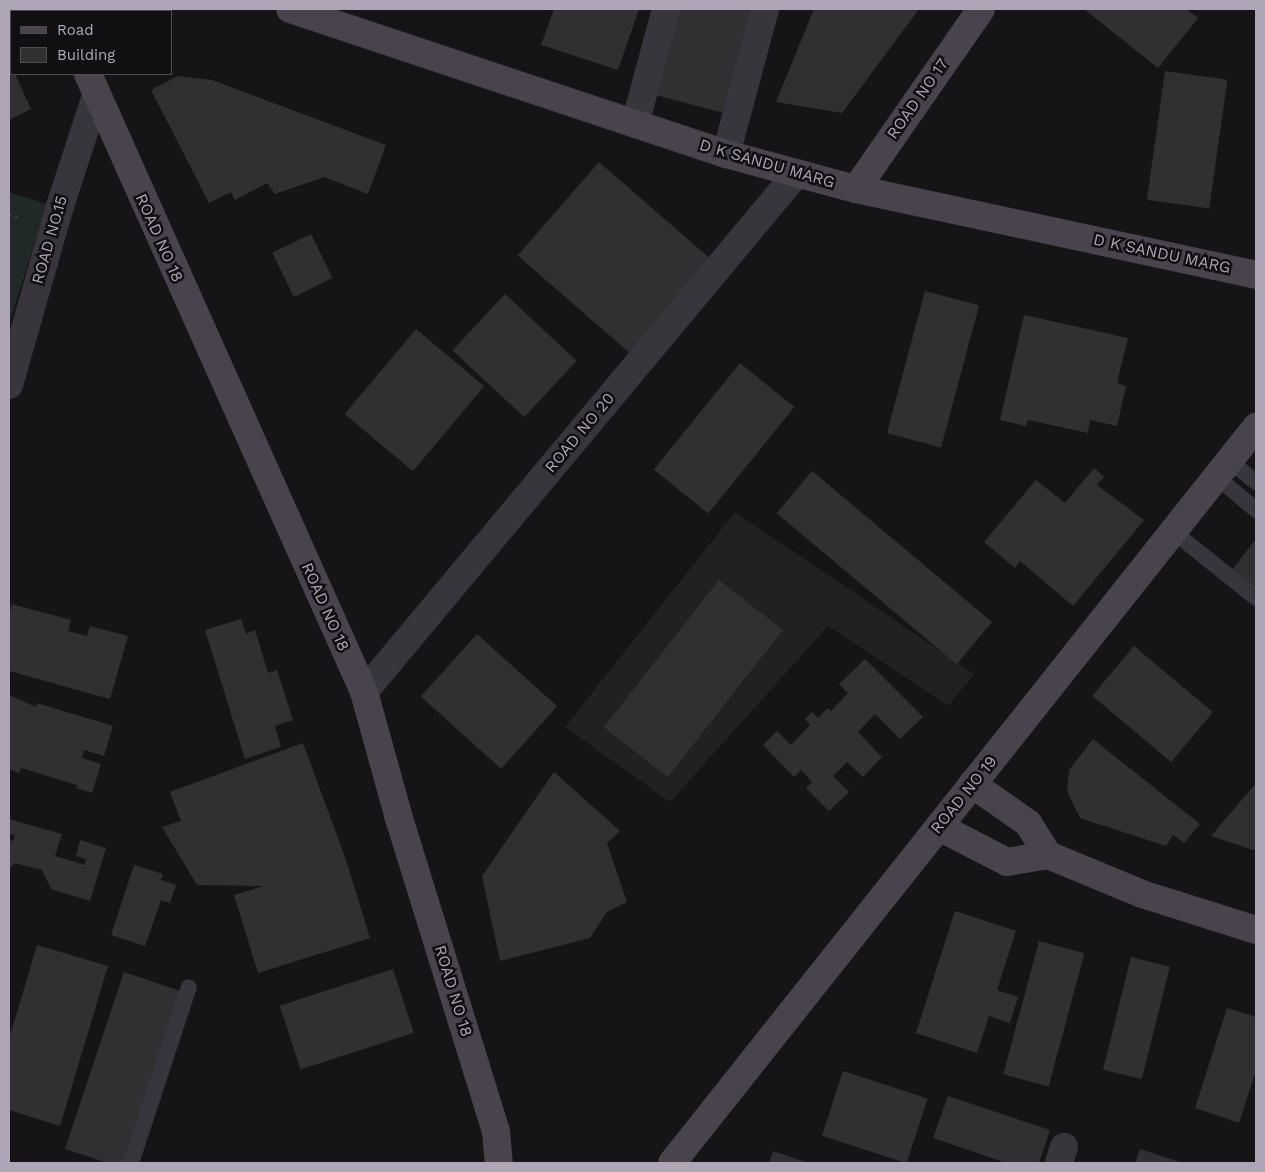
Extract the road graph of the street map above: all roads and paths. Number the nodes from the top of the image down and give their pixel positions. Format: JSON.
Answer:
{"nodes":[{"id":1,"x":290,"y":9,"type":"edge"},
{"id":2,"x":666,"y":9,"type":"edge"},
{"id":3,"x":765,"y":9,"type":"edge"},
{"id":4,"x":981,"y":9,"type":"edge"},
{"id":5,"x":92,"y":85,"type":"edge"},
{"id":6,"x":636,"y":124,"type":"junction"},
{"id":7,"x":726,"y":154,"type":"junction"},
{"id":8,"x":797,"y":173,"type":"junction"},
{"id":9,"x":856,"y":189,"type":"junction"},
{"id":10,"x":1256,"y":275,"type":"edge"},
{"id":11,"x":9,"y":385,"type":"edge"},
{"id":12,"x":1256,"y":427,"type":"edge"},
{"id":13,"x":1225,"y":470,"type":"junction"},
{"id":14,"x":1256,"y":482,"type":"edge"},
{"id":15,"x":1256,"y":510,"type":"edge"},
{"id":16,"x":1175,"y":532,"type":"junction"},
{"id":17,"x":1256,"y":598,"type":"edge"},
{"id":18,"x":364,"y":692,"type":"junction"},
{"id":19,"x":972,"y":784,"type":"junction"},
{"id":20,"x":939,"y":827,"type":"junction"},
{"id":21,"x":1048,"y":855,"type":"junction"},
{"id":22,"x":1256,"y":930,"type":"edge"},
{"id":23,"x":189,"y":987,"type":"dead end"},
{"id":24,"x":131,"y":1163,"type":"edge"},
{"id":25,"x":499,"y":1163,"type":"edge"},
{"id":26,"x":672,"y":1163,"type":"edge"}],
"edges":[{"from":1,"to":6,"type":"main road","name":"D K SANDU MARG"},
{"from":2,"to":6,"type":"street"},
{"from":3,"to":7,"type":"street"},
{"from":4,"to":9,"type":"main road","name":"ROAD NO 17"},
{"from":5,"to":11,"type":"street","name":"ROAD NO.15"},
{"from":5,"to":18,"type":"main road","name":"ROAD NO 18"},
{"from":6,"to":7,"type":"main road","name":"D K SANDU MARG"},
{"from":7,"to":8,"type":"main road","name":"D K SANDU MARG"},
{"from":8,"to":9,"type":"main road","name":"D K SANDU MARG"},
{"from":8,"to":18,"type":"street","name":"ROAD NO 20"},
{"from":9,"to":10,"type":"main road","name":"D K SANDU MARG"},
{"from":12,"to":13,"type":"main road","name":"ROAD NO 19"},
{"from":13,"to":14,"type":"lane"},
{"from":13,"to":15,"type":"lane"},
{"from":13,"to":16,"type":"main road","name":"ROAD NO 19"},
{"from":16,"to":17,"type":"lane"},
{"from":16,"to":19,"type":"main road","name":"ROAD NO 19"},
{"from":18,"to":25,"type":"main road","name":"ROAD NO 18"},
{"from":19,"to":20,"type":"main road","name":"ROAD NO 19"},
{"from":19,"to":21,"type":"main road"},
{"from":20,"to":21,"type":"main road"},
{"from":20,"to":26,"type":"main road","name":"ROAD NO 19"},
{"from":21,"to":22,"type":"main road"},
{"from":23,"to":24,"type":"lane"}]}
